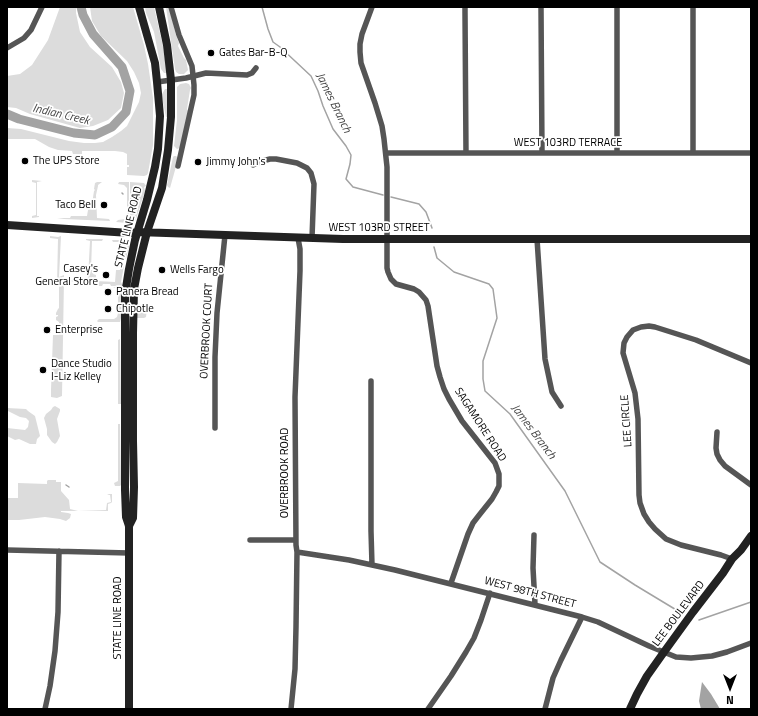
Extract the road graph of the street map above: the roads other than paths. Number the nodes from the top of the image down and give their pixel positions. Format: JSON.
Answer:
{"nodes":[{"id":1,"x":42,"y":7,"type":"edge"},
{"id":2,"x":139,"y":7,"type":"edge"},
{"id":3,"x":159,"y":7,"type":"edge"},
{"id":4,"x":171,"y":7,"type":"edge"},
{"id":5,"x":372,"y":7,"type":"edge"},
{"id":6,"x":465,"y":7,"type":"edge"},
{"id":7,"x":541,"y":7,"type":"edge"},
{"id":8,"x":617,"y":7,"type":"edge"},
{"id":9,"x":693,"y":7,"type":"edge"},
{"id":10,"x":7,"y":48,"type":"edge"},
{"id":11,"x":256,"y":68,"type":"dead end"},
{"id":12,"x":193,"y":76,"type":"junction"},
{"id":13,"x":171,"y":80,"type":"junction"},
{"id":14,"x":157,"y":82,"type":"junction"},
{"id":15,"x":386,"y":153,"type":"junction"},
{"id":16,"x":466,"y":153,"type":"junction"},
{"id":17,"x":542,"y":153,"type":"junction"},
{"id":18,"x":617,"y":153,"type":"junction"},
{"id":19,"x":693,"y":153,"type":"junction"},
{"id":20,"x":751,"y":153,"type":"edge"},
{"id":21,"x":253,"y":165,"type":"dead end"},
{"id":22,"x":178,"y":166,"type":"dead end"},
{"id":23,"x":7,"y":225,"type":"edge"},
{"id":24,"x":137,"y":232,"type":"junction"},
{"id":25,"x":147,"y":232,"type":"junction"},
{"id":26,"x":225,"y":235,"type":"junction"},
{"id":27,"x":298,"y":238,"type":"junction"},
{"id":28,"x":312,"y":238,"type":"junction"},
{"id":29,"x":387,"y":239,"type":"junction"},
{"id":30,"x":537,"y":239,"type":"junction"},
{"id":31,"x":751,"y":239,"type":"edge"},
{"id":32,"x":751,"y":363,"type":"edge"},
{"id":33,"x":371,"y":381,"type":"dead end"},
{"id":34,"x":561,"y":406,"type":"dead end"},
{"id":35,"x":214,"y":428,"type":"dead end"},
{"id":36,"x":716,"y":432,"type":"dead end"},
{"id":37,"x":751,"y":485,"type":"edge"},
{"id":38,"x":129,"y":526,"type":"junction"},
{"id":39,"x":534,"y":535,"type":"dead end"},
{"id":40,"x":751,"y":536,"type":"edge"},
{"id":41,"x":250,"y":540,"type":"dead end"},
{"id":42,"x":296,"y":540,"type":"junction"},
{"id":43,"x":7,"y":550,"type":"edge"},
{"id":44,"x":59,"y":551,"type":"junction"},
{"id":45,"x":296,"y":552,"type":"junction"},
{"id":46,"x":129,"y":553,"type":"junction"},
{"id":47,"x":732,"y":559,"type":"junction"},
{"id":48,"x":372,"y":565,"type":"junction"},
{"id":49,"x":451,"y":583,"type":"junction"},
{"id":50,"x":490,"y":593,"type":"junction"},
{"id":51,"x":535,"y":604,"type":"junction"},
{"id":52,"x":582,"y":617,"type":"junction"},
{"id":53,"x":751,"y":643,"type":"edge"},
{"id":54,"x":664,"y":652,"type":"junction"},
{"id":55,"x":45,"y":709,"type":"edge"},
{"id":56,"x":129,"y":709,"type":"edge"},
{"id":57,"x":291,"y":709,"type":"edge"},
{"id":58,"x":428,"y":709,"type":"edge"},
{"id":59,"x":544,"y":709,"type":"edge"},
{"id":60,"x":630,"y":709,"type":"edge"}],
"edges":[{"from":1,"to":10,"type":"street"},
{"from":2,"to":14,"type":"main road","name":"STATE LINE ROAD"},
{"from":3,"to":13,"type":"main road","name":"STATE LINE ROAD"},
{"from":4,"to":12,"type":"street"},
{"from":5,"to":15,"type":"street","name":"SAGAMORE ROAD"},
{"from":6,"to":16,"type":"street"},
{"from":7,"to":17,"type":"street"},
{"from":8,"to":18,"type":"street"},
{"from":9,"to":19,"type":"street"},
{"from":11,"to":12,"type":"street"},
{"from":12,"to":13,"type":"street"},
{"from":12,"to":22,"type":"street"},
{"from":13,"to":14,"type":"street"},
{"from":13,"to":25,"type":"main road","name":"STATE LINE ROAD"},
{"from":14,"to":24,"type":"main road","name":"STATE LINE ROAD"},
{"from":15,"to":16,"type":"street","name":"WEST 103RD TERRACE"},
{"from":15,"to":29,"type":"street","name":"SAGAMORE ROAD"},
{"from":16,"to":17,"type":"street","name":"WEST 103RD TERRACE"},
{"from":17,"to":18,"type":"street","name":"WEST 103RD TERRACE"},
{"from":18,"to":19,"type":"street","name":"WEST 103RD TERRACE"},
{"from":19,"to":20,"type":"street","name":"WEST 103RD TERRACE"},
{"from":21,"to":28,"type":"street"},
{"from":23,"to":24,"type":"main road","name":"WEST 103RD STREET"},
{"from":24,"to":25,"type":"main road","name":"WEST 103RD STREET"},
{"from":24,"to":38,"type":"main road","name":"STATE LINE ROAD"},
{"from":25,"to":26,"type":"main road","name":"WEST 103RD STREET"},
{"from":25,"to":38,"type":"main road","name":"STATE LINE ROAD"},
{"from":26,"to":27,"type":"main road","name":"WEST 103RD STREET"},
{"from":26,"to":35,"type":"street","name":"OVERBROOK COURT"},
{"from":27,"to":28,"type":"main road","name":"WEST 103RD STREET"},
{"from":27,"to":42,"type":"street","name":"OVERBROOK ROAD"},
{"from":28,"to":29,"type":"main road","name":"WEST 103RD STREET"},
{"from":29,"to":30,"type":"main road","name":"WEST 103RD STREET"},
{"from":29,"to":49,"type":"street","name":"SAGAMORE ROAD"},
{"from":30,"to":31,"type":"main road","name":"WEST 103RD STREET"},
{"from":30,"to":34,"type":"street"},
{"from":32,"to":47,"type":"street","name":"LEE CIRCLE"},
{"from":33,"to":48,"type":"street"},
{"from":36,"to":37,"type":"street"},
{"from":38,"to":46,"type":"main road","name":"STATE LINE ROAD"},
{"from":39,"to":51,"type":"street"},
{"from":40,"to":47,"type":"main road","name":"LEE BOULEVARD"},
{"from":41,"to":42,"type":"street"},
{"from":42,"to":45,"type":"street","name":"OVERBROOK ROAD"},
{"from":43,"to":44,"type":"street"},
{"from":44,"to":46,"type":"street"},
{"from":44,"to":55,"type":"street"},
{"from":45,"to":48,"type":"street","name":"WEST 98TH STREET"},
{"from":45,"to":57,"type":"street","name":"OVERBROOK ROAD"},
{"from":46,"to":56,"type":"main road","name":"STATE LINE ROAD"},
{"from":47,"to":54,"type":"main road","name":"LEE BOULEVARD"},
{"from":48,"to":49,"type":"street","name":"WEST 98TH STREET"},
{"from":49,"to":50,"type":"street","name":"WEST 98TH STREET"},
{"from":50,"to":51,"type":"street","name":"WEST 98TH STREET"},
{"from":50,"to":58,"type":"street"},
{"from":51,"to":52,"type":"street","name":"WEST 98TH STREET"},
{"from":52,"to":54,"type":"street","name":"WEST 98TH STREET"},
{"from":52,"to":59,"type":"street"},
{"from":53,"to":54,"type":"street","name":"WEST 98TH STREET"},
{"from":54,"to":60,"type":"main road","name":"LEE BOULEVARD"}]}
